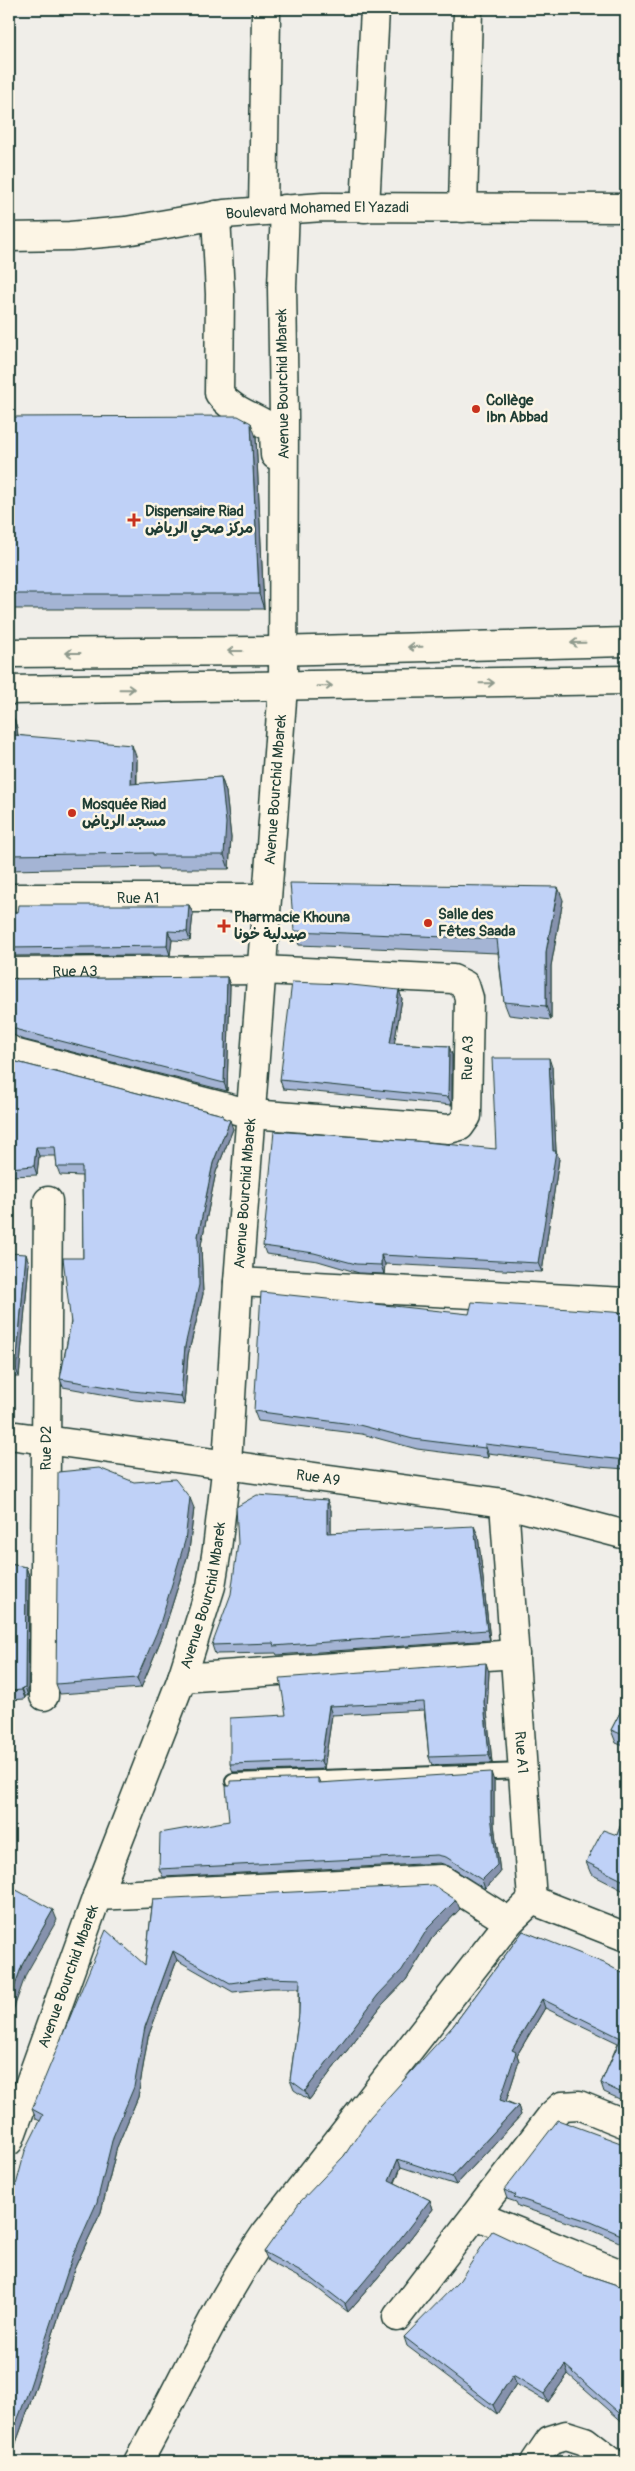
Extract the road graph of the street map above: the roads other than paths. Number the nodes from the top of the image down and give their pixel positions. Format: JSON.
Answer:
{"nodes":[{"id":1,"x":375,"y":9,"type":"edge"},
{"id":2,"x":468,"y":9,"type":"edge"},
{"id":3,"x":266,"y":16,"type":"dead end"},
{"id":4,"x":365,"y":208,"type":"junction"},
{"id":5,"x":463,"y":208,"type":"junction"},
{"id":6,"x":626,"y":208,"type":"edge"},
{"id":7,"x":274,"y":209,"type":"junction"},
{"id":8,"x":216,"y":215,"type":"junction"},
{"id":9,"x":9,"y":237,"type":"edge"},
{"id":10,"x":626,"y":642,"type":"edge"},
{"id":11,"x":279,"y":651,"type":"junction"},
{"id":12,"x":9,"y":653,"type":"edge"},
{"id":13,"x":626,"y":680,"type":"edge"},
{"id":14,"x":283,"y":687,"type":"junction"},
{"id":15,"x":9,"y":690,"type":"edge"},
{"id":16,"x":9,"y":898,"type":"edge"},
{"id":17,"x":266,"y":898,"type":"junction"},
{"id":18,"x":262,"y":970,"type":"junction"},
{"id":19,"x":9,"y":972,"type":"edge"},
{"id":20,"x":9,"y":1049,"type":"edge"},
{"id":21,"x":252,"y":1114,"type":"junction"},
{"id":22,"x":48,"y":1201,"type":"dead end"},
{"id":23,"x":238,"y":1282,"type":"junction"},
{"id":24,"x":626,"y":1302,"type":"edge"},
{"id":25,"x":9,"y":1435,"type":"edge"},
{"id":26,"x":46,"y":1440,"type":"junction"},
{"id":27,"x":227,"y":1463,"type":"junction"},
{"id":28,"x":504,"y":1503,"type":"junction"},
{"id":29,"x":626,"y":1535,"type":"edge"},
{"id":30,"x":515,"y":1654,"type":"junction"},
{"id":31,"x":182,"y":1678,"type":"junction"},
{"id":32,"x":44,"y":1696,"type":"dead end"},
{"id":33,"x":524,"y":1771,"type":"junction"},
{"id":34,"x":233,"y":1781,"type":"edge"},
{"id":35,"x":97,"y":1896,"type":"junction"},
{"id":36,"x":532,"y":1900,"type":"junction"},
{"id":37,"x":509,"y":1922,"type":"junction"},
{"id":38,"x":626,"y":1937,"type":"edge"},
{"id":39,"x":626,"y":2124,"type":"edge"},
{"id":40,"x":9,"y":2141,"type":"edge"},
{"id":41,"x":476,"y":2215,"type":"junction"},
{"id":42,"x":626,"y":2276,"type":"edge"},
{"id":43,"x":397,"y":2317,"type":"dead end"},
{"id":44,"x":138,"y":2462,"type":"edge"},
{"id":45,"x":536,"y":2462,"type":"edge"},
{"id":46,"x":612,"y":2462,"type":"edge"}],
"edges":[{"from":1,"to":4,"type":"street"},
{"from":2,"to":5,"type":"street"},
{"from":3,"to":7,"type":"street","name":"Avenue Bourchid Mbarek"},
{"from":4,"to":5,"type":"street","name":"Boulevard Mohamed El Yazadi"},
{"from":4,"to":7,"type":"street","name":"Boulevard Mohamed El Yazadi"},
{"from":5,"to":6,"type":"street","name":"Boulevard Mohamed El Yazadi"},
{"from":7,"to":8,"type":"street","name":"Boulevard Mohamed El Yazadi"},
{"from":7,"to":11,"type":"street","name":"Avenue Bourchid Mbarek"},
{"from":8,"to":9,"type":"street","name":"Boulevard Mohamed El Yazadi"},
{"from":8,"to":11,"type":"street"},
{"from":10,"to":11,"type":"street","one_way":true},
{"from":11,"to":12,"type":"street","one_way":true},
{"from":11,"to":14,"type":"street","name":"Avenue Bourchid Mbarek"},
{"from":14,"to":13,"type":"street","one_way":true},
{"from":15,"to":14,"type":"street","one_way":true},
{"from":14,"to":17,"type":"street","name":"Avenue Bourchid Mbarek"},
{"from":16,"to":17,"type":"street","name":"Rue A1"},
{"from":17,"to":18,"type":"street","name":"Avenue Bourchid Mbarek"},
{"from":18,"to":19,"type":"street","name":"Rue A3"},
{"from":18,"to":21,"type":"street","name":"Avenue Bourchid Mbarek"},
{"from":18,"to":21,"type":"street","name":"Rue A3"},
{"from":20,"to":21,"type":"street","name":"Rue A3"},
{"from":21,"to":23,"type":"street","name":"Avenue Bourchid Mbarek"},
{"from":22,"to":26,"type":"street","name":"Rue D2"},
{"from":23,"to":24,"type":"street"},
{"from":23,"to":27,"type":"street","name":"Avenue Bourchid Mbarek"},
{"from":25,"to":26,"type":"street","name":"Rue A9"},
{"from":26,"to":27,"type":"street","name":"Rue A9"},
{"from":26,"to":32,"type":"street","name":"Rue D2"},
{"from":27,"to":28,"type":"street","name":"Rue A9"},
{"from":27,"to":31,"type":"street","name":"Avenue Bourchid Mbarek"},
{"from":28,"to":29,"type":"street","name":"Rue A9"},
{"from":28,"to":30,"type":"street","name":"Rue A1"},
{"from":30,"to":31,"type":"street"},
{"from":30,"to":33,"type":"street","name":"Rue A1"},
{"from":31,"to":35,"type":"street","name":"Avenue Bourchid Mbarek"},
{"from":33,"to":34,"type":"lane"},
{"from":33,"to":36,"type":"street","name":"Rue A1"},
{"from":35,"to":37,"type":"street"},
{"from":35,"to":40,"type":"street","name":"Avenue Bourchid Mbarek"},
{"from":36,"to":37,"type":"street"},
{"from":36,"to":38,"type":"street"},
{"from":37,"to":44,"type":"street"},
{"from":39,"to":41,"type":"street"},
{"from":41,"to":42,"type":"street"},
{"from":41,"to":43,"type":"street"},
{"from":45,"to":46,"type":"street"}]}
